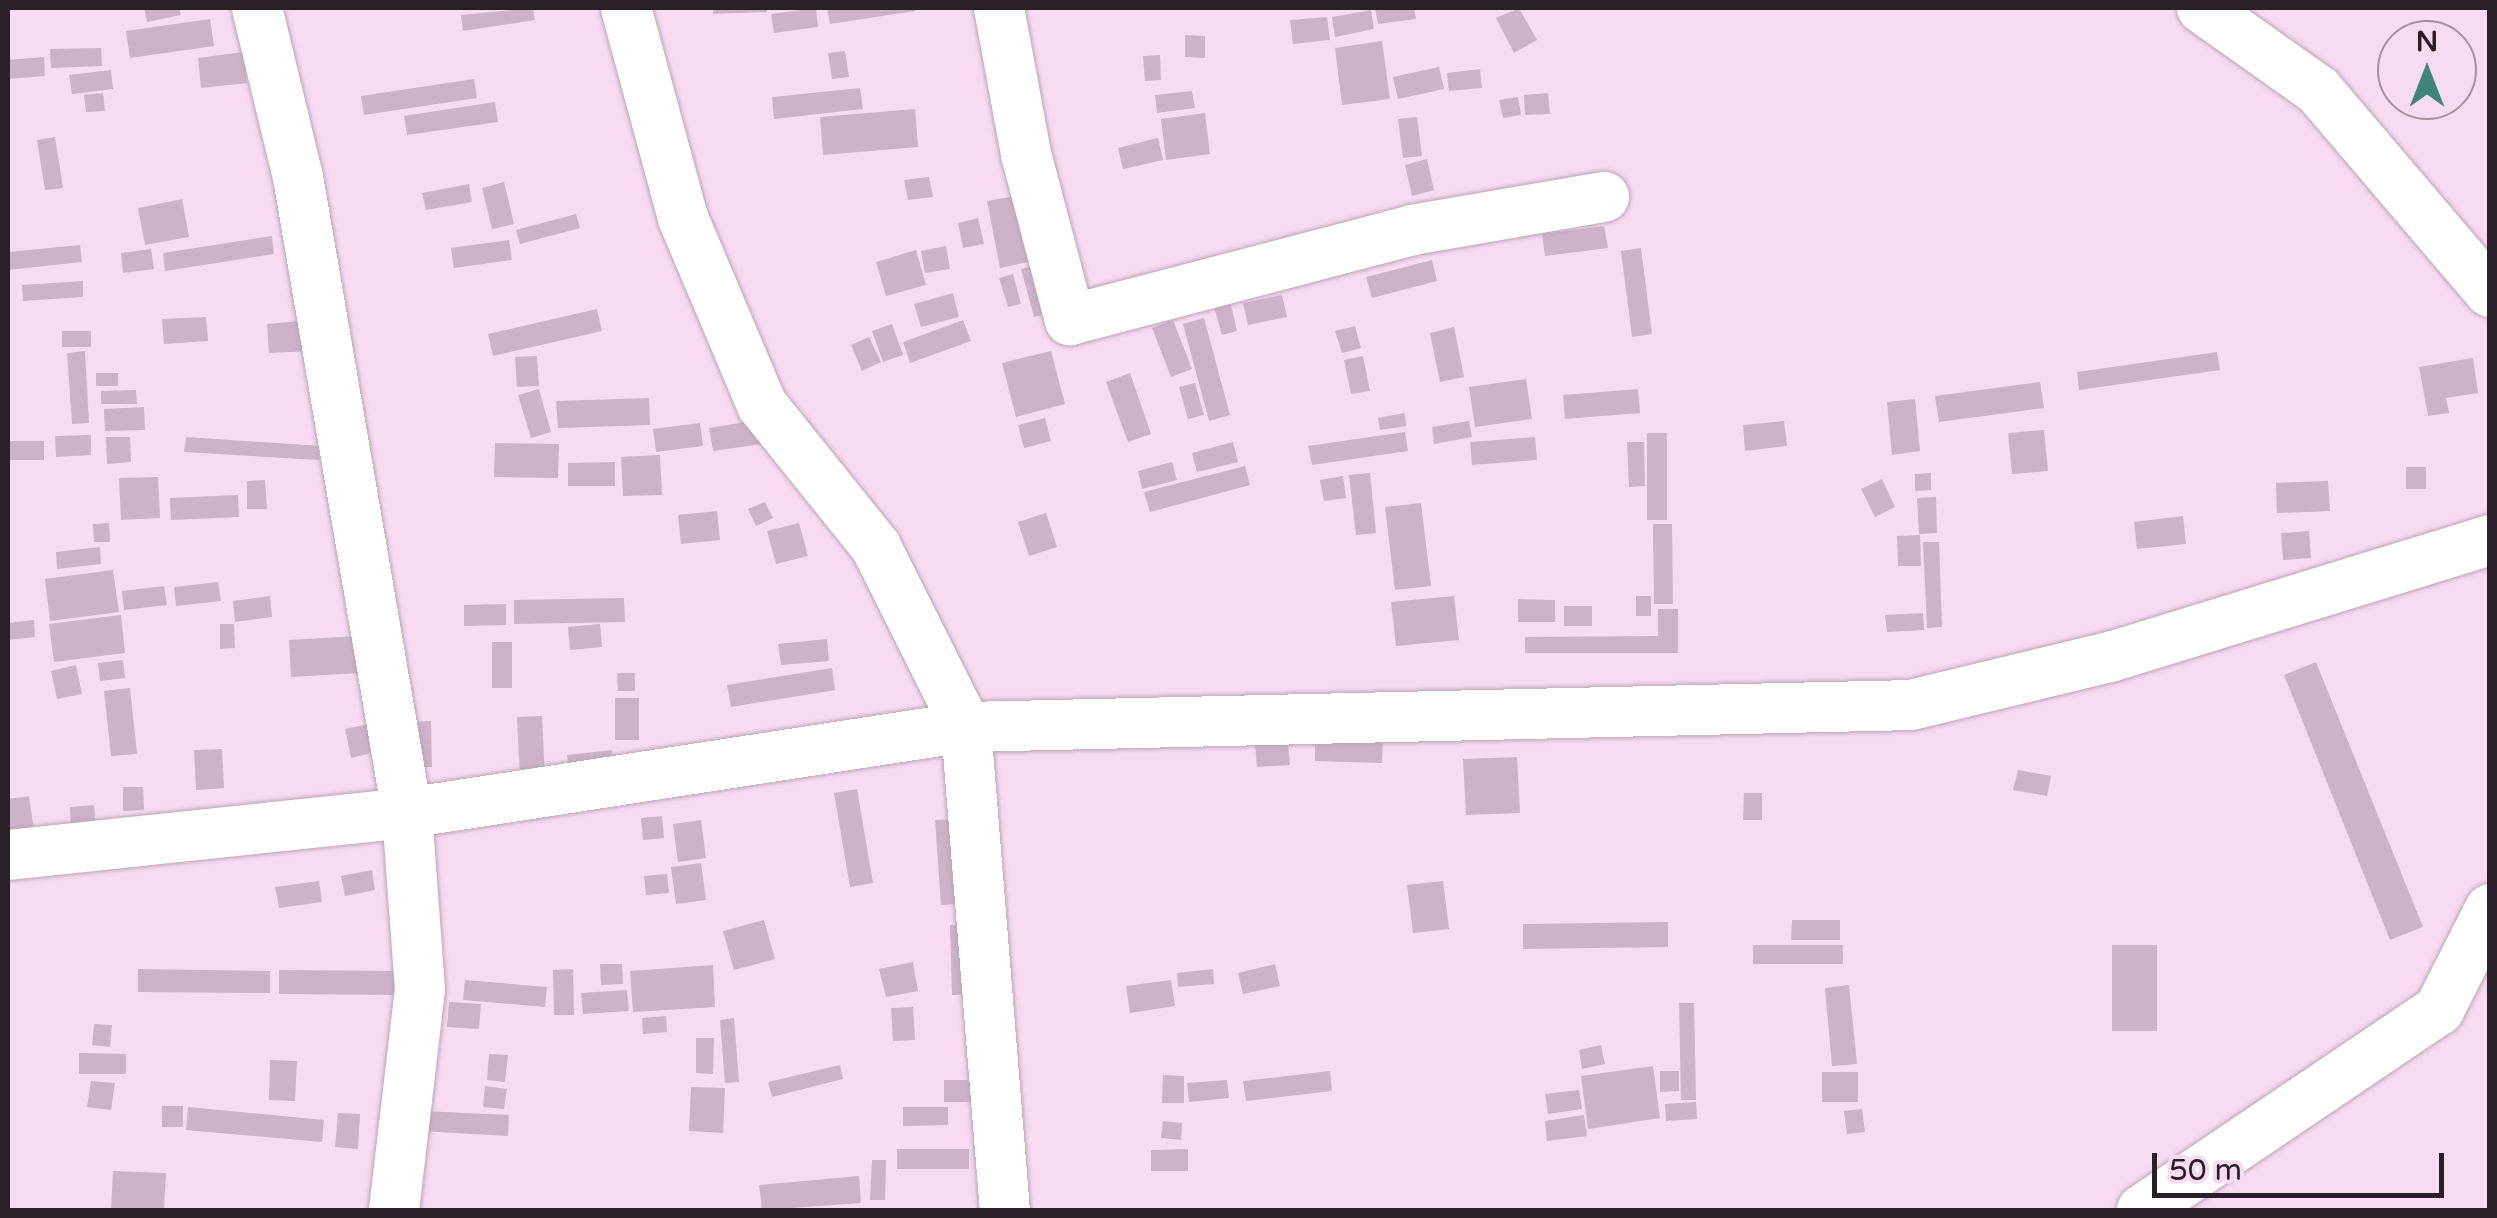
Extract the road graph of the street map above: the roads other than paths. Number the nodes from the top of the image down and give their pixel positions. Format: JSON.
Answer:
{"nodes":[{"id":1,"x":257,"y":8,"type":"edge"},
{"id":2,"x":626,"y":8,"type":"edge"},
{"id":3,"x":999,"y":8,"type":"edge"},
{"id":4,"x":2202,"y":8,"type":"edge"},
{"id":5,"x":1604,"y":196,"type":"dead end"},
{"id":6,"x":2490,"y":292,"type":"edge"},
{"id":7,"x":2490,"y":540,"type":"edge"},
{"id":8,"x":966,"y":727,"type":"junction"},
{"id":9,"x":407,"y":812,"type":"junction"},
{"id":10,"x":8,"y":855,"type":"edge"},
{"id":11,"x":2490,"y":909,"type":"edge"},
{"id":12,"x":394,"y":1210,"type":"edge"},
{"id":13,"x":1005,"y":1210,"type":"edge"},
{"id":14,"x":2142,"y":1210,"type":"edge"}],
"edges":[{"from":1,"to":9,"type":"street"},
{"from":2,"to":8,"type":"street"},
{"from":3,"to":5,"type":"street"},
{"from":4,"to":6,"type":"street"},
{"from":7,"to":8,"type":"street"},
{"from":8,"to":9,"type":"street"},
{"from":8,"to":13,"type":"street"},
{"from":9,"to":10,"type":"street"},
{"from":9,"to":12,"type":"street"},
{"from":11,"to":14,"type":"street"}]}
